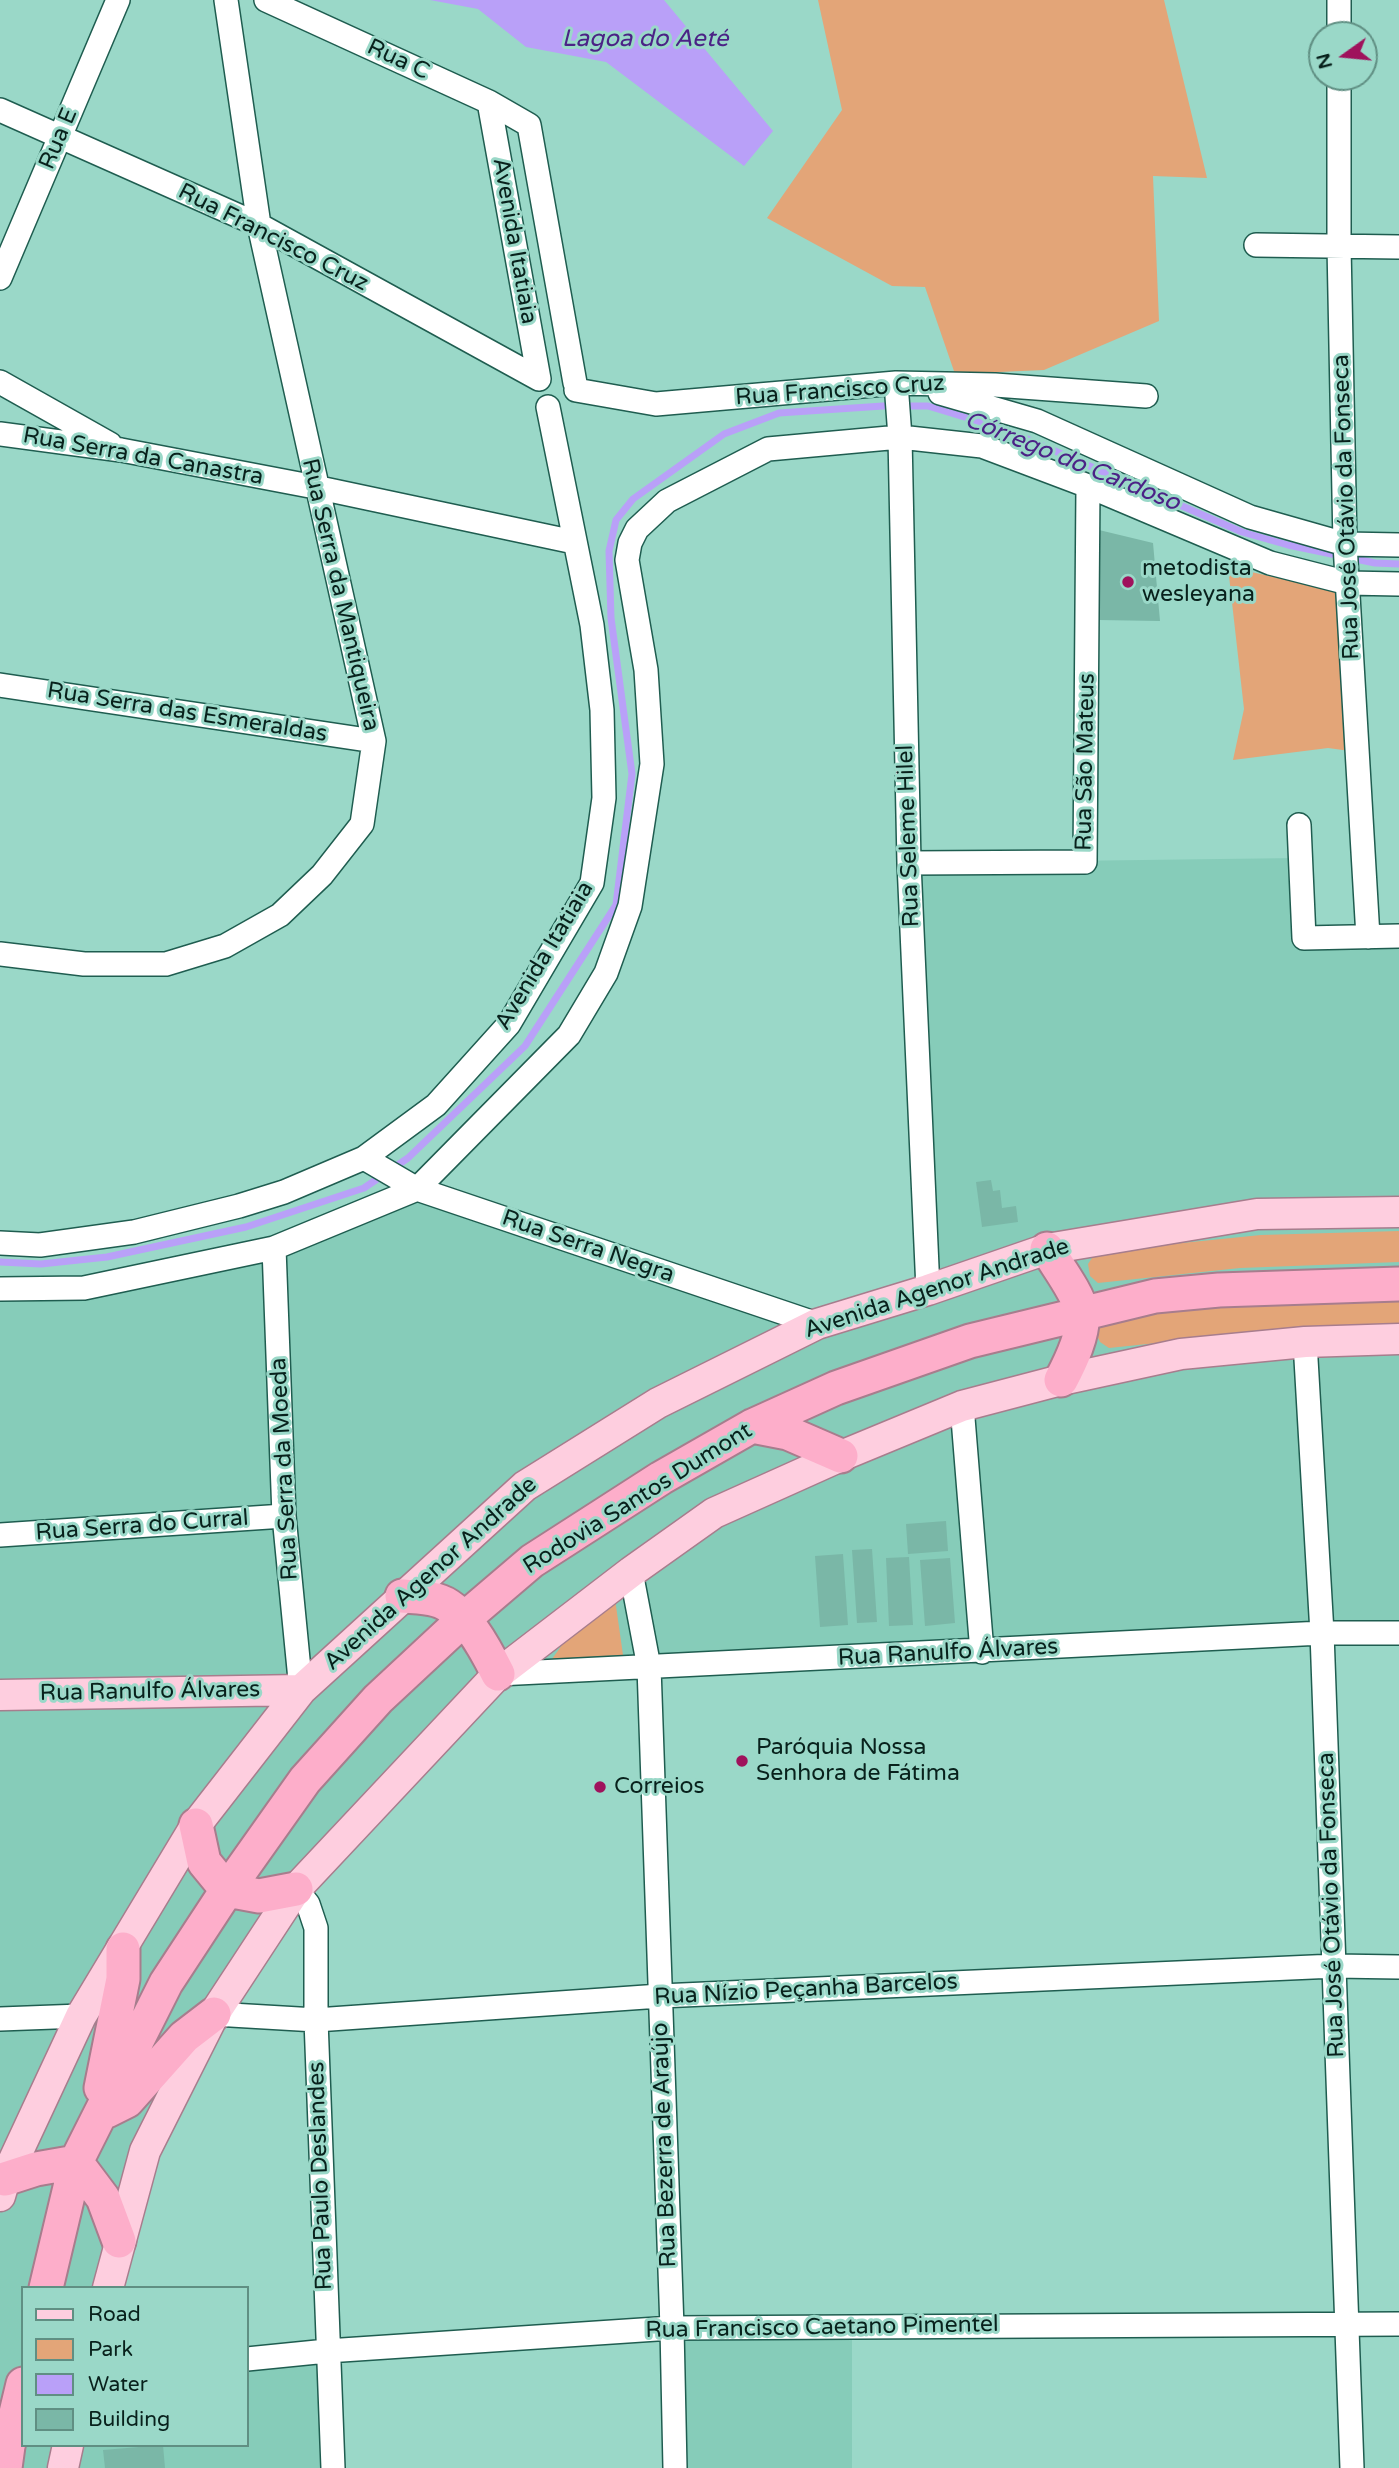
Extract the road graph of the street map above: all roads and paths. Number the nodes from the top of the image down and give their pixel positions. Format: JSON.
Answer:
{"nodes":[{"id":1,"x":118,"y":0,"type":"edge"},
{"id":2,"x":226,"y":0,"type":"edge"},
{"id":3,"x":266,"y":0,"type":"edge"},
{"id":4,"x":1339,"y":0,"type":"edge"},
{"id":5,"x":1339,"y":21,"type":"edge"},
{"id":6,"x":1339,"y":91,"type":"edge"},
{"id":7,"x":489,"y":102,"type":"junction"},
{"id":8,"x":0,"y":110,"type":"edge"},
{"id":9,"x":529,"y":125,"type":"joint"},
{"id":10,"x":60,"y":138,"type":"junction"},
{"id":11,"x":259,"y":225,"type":"junction"},
{"id":12,"x":1256,"y":245,"type":"dead end"},
{"id":13,"x":1339,"y":246,"type":"junction"},
{"id":14,"x":1399,"y":247,"type":"edge"},
{"id":15,"x":0,"y":278,"type":"edge"},
{"id":16,"x":539,"y":379,"type":"junction"},
{"id":17,"x":0,"y":382,"type":"edge"},
{"id":18,"x":896,"y":383,"type":"junction"},
{"id":19,"x":576,"y":387,"type":"junction"},
{"id":20,"x":1146,"y":396,"type":"dead end"},
{"id":21,"x":548,"y":407,"type":"junction"},
{"id":22,"x":0,"y":434,"type":"edge"},
{"id":23,"x":900,"y":437,"type":"junction"},
{"id":24,"x":121,"y":450,"type":"junction"},
{"id":25,"x":1088,"y":486,"type":"junction"},
{"id":26,"x":315,"y":487,"type":"junction"},
{"id":27,"x":574,"y":541,"type":"junction"},
{"id":28,"x":1345,"y":544,"type":"junction"},
{"id":29,"x":1399,"y":545,"type":"edge"},
{"id":30,"x":1348,"y":583,"type":"junction"},
{"id":31,"x":1399,"y":584,"type":"edge"},
{"id":32,"x":0,"y":685,"type":"edge"},
{"id":33,"x":374,"y":741,"type":"junction"},
{"id":34,"x":1298,"y":825,"type":"dead end"},
{"id":35,"x":909,"y":863,"type":"junction"},
{"id":36,"x":1399,"y":936,"type":"edge"},
{"id":37,"x":1368,"y":937,"type":"junction"},
{"id":38,"x":0,"y":954,"type":"edge"},
{"id":39,"x":364,"y":1158,"type":"junction"},
{"id":40,"x":417,"y":1189,"type":"junction"},
{"id":41,"x":1399,"y":1212,"type":"edge"},
{"id":42,"x":0,"y":1243,"type":"edge"},
{"id":43,"x":274,"y":1248,"type":"junction"},
{"id":44,"x":1047,"y":1249,"type":"junction"},
{"id":45,"x":1399,"y":1284,"type":"edge"},
{"id":46,"x":0,"y":1289,"type":"edge"},
{"id":47,"x":928,"y":1290,"type":"junction"},
{"id":48,"x":1082,"y":1313,"type":"junction"},
{"id":49,"x":817,"y":1324,"type":"junction"},
{"id":50,"x":1399,"y":1339,"type":"edge"},
{"id":51,"x":1305,"y":1342,"type":"junction"},
{"id":52,"x":1061,"y":1380,"type":"junction"},
{"id":53,"x":962,"y":1406,"type":"junction"},
{"id":54,"x":752,"y":1426,"type":"junction"},
{"id":55,"x":841,"y":1455,"type":"junction"},
{"id":56,"x":284,"y":1516,"type":"junction"},
{"id":57,"x":0,"y":1535,"type":"edge"},
{"id":58,"x":631,"y":1572,"type":"junction"},
{"id":59,"x":402,"y":1596,"type":"junction"},
{"id":60,"x":464,"y":1619,"type":"junction"},
{"id":61,"x":1322,"y":1633,"type":"junction"},
{"id":62,"x":1399,"y":1633,"type":"edge"},
{"id":63,"x":982,"y":1651,"type":"junction"},
{"id":64,"x":649,"y":1667,"type":"junction"},
{"id":65,"x":498,"y":1674,"type":"junction"},
{"id":66,"x":301,"y":1690,"type":"junction"},
{"id":67,"x":0,"y":1695,"type":"edge"},
{"id":68,"x":196,"y":1825,"type":"junction"},
{"id":69,"x":296,"y":1889,"type":"junction"},
{"id":70,"x":227,"y":1890,"type":"junction"},
{"id":71,"x":123,"y":1949,"type":"junction"},
{"id":72,"x":1335,"y":1966,"type":"junction"},
{"id":73,"x":1399,"y":1967,"type":"edge"},
{"id":74,"x":660,"y":1996,"type":"junction"},
{"id":75,"x":214,"y":2014,"type":"junction"},
{"id":76,"x":81,"y":2016,"type":"junction"},
{"id":77,"x":0,"y":2019,"type":"edge"},
{"id":78,"x":316,"y":2020,"type":"junction"},
{"id":79,"x":101,"y":2114,"type":"junction"},
{"id":80,"x":76,"y":2162,"type":"junction"},
{"id":81,"x":3,"y":2188,"type":"edge"},
{"id":82,"x":119,"y":2241,"type":"junction"},
{"id":83,"x":46,"y":2286,"type":"edge"},
{"id":84,"x":108,"y":2286,"type":"edge"},
{"id":85,"x":1346,"y":2324,"type":"junction"},
{"id":86,"x":1399,"y":2324,"type":"edge"},
{"id":87,"x":672,"y":2328,"type":"junction"},
{"id":88,"x":327,"y":2351,"type":"junction"},
{"id":89,"x":248,"y":2359,"type":"edge"},
{"id":90,"x":21,"y":2392,"type":"edge"},
{"id":91,"x":68,"y":2447,"type":"edge"},
{"id":92,"x":5,"y":2468,"type":"edge"},
{"id":93,"x":63,"y":2468,"type":"edge"},
{"id":94,"x":332,"y":2468,"type":"edge"},
{"id":95,"x":675,"y":2468,"type":"edge"},
{"id":96,"x":1352,"y":2468,"type":"edge"}],
"edges":[{"from":1,"to":10,"type":"street","name":"Rua E"},
{"from":2,"to":11,"type":"street","name":"Rua Serra da Mantiqueira"},
{"from":3,"to":7,"type":"street","name":"Rua C"},
{"from":4,"to":5,"type":"street"},
{"from":6,"to":13,"type":"street","name":"Rua José Otávio da Fonseca"},
{"from":7,"to":9,"type":"street","name":"Rua C"},
{"from":7,"to":16,"type":"street","name":"Avenida Itatiaia"},
{"from":8,"to":10,"type":"street","name":"Rua Francisco Cruz"},
{"from":9,"to":19,"type":"street","name":"Avenida Itatiaia"},
{"from":10,"to":11,"type":"street","name":"Rua Francisco Cruz"},
{"from":10,"to":15,"type":"street","name":"Rua E"},
{"from":11,"to":16,"type":"street","name":"Rua Francisco Cruz"},
{"from":11,"to":26,"type":"street","name":"Rua Serra da Mantiqueira"},
{"from":12,"to":13,"type":"street"},
{"from":13,"to":14,"type":"street"},
{"from":13,"to":28,"type":"street","name":"Rua José Otávio da Fonseca"},
{"from":16,"to":19,"type":"street"},
{"from":16,"to":21,"type":"street","name":"Avenida Itatiaia"},
{"from":17,"to":24,"type":"street"},
{"from":18,"to":19,"type":"street","name":"Rua Francisco Cruz"},
{"from":18,"to":20,"type":"street","name":"Rua Francisco Cruz"},
{"from":18,"to":23,"type":"street","name":"Rua Seleme Hilel"},
{"from":18,"to":28,"type":"street"},
{"from":19,"to":21,"type":"street"},
{"from":21,"to":27,"type":"street","name":"Avenida Itatiaia"},
{"from":22,"to":24,"type":"street","name":"Rua Serra da Canastra"},
{"from":23,"to":25,"type":"street"},
{"from":23,"to":35,"type":"street","name":"Rua Seleme Hilel"},
{"from":23,"to":40,"type":"street","name":"Avenida Itatiaia"},
{"from":24,"to":26,"type":"street","name":"Rua Serra da Canastra"},
{"from":25,"to":30,"type":"street"},
{"from":25,"to":35,"type":"street","name":"Rua São Mateus"},
{"from":26,"to":27,"type":"street","name":"Rua Serra da Canastra"},
{"from":26,"to":33,"type":"street","name":"Rua Serra da Mantiqueira"},
{"from":27,"to":39,"type":"street","name":"Avenida Itatiaia"},
{"from":28,"to":29,"type":"street"},
{"from":28,"to":30,"type":"street","name":"Rua José Otávio da Fonseca"},
{"from":30,"to":31,"type":"street"},
{"from":30,"to":37,"type":"street","name":"Rua José Otávio da Fonseca"},
{"from":32,"to":33,"type":"street","name":"Rua Serra das Esmeraldas"},
{"from":33,"to":38,"type":"street","name":"Rua Serra da Mantiqueira"},
{"from":34,"to":37,"type":"street"},
{"from":35,"to":47,"type":"street","name":"Rua Seleme Hilel"},
{"from":36,"to":37,"type":"street"},
{"from":39,"to":40,"type":"street","name":"Rua Serra Negra"},
{"from":39,"to":42,"type":"street","name":"Avenida Itatiaia"},
{"from":40,"to":43,"type":"street","name":"Avenida Itatiaia"},
{"from":40,"to":49,"type":"street","name":"Rua Serra Negra"},
{"from":41,"to":44,"type":"main road","name":"Avenida Agenor Andrade"},
{"from":43,"to":46,"type":"street","name":"Avenida Itatiaia"},
{"from":43,"to":56,"type":"street","name":"Rua Serra da Moeda"},
{"from":44,"to":47,"type":"main road","name":"Avenida Agenor Andrade"},
{"from":44,"to":48,"type":"highway"},
{"from":45,"to":48,"type":"highway","name":"Rodovia Santos Dumont"},
{"from":47,"to":49,"type":"main road","name":"Avenida Agenor Andrade"},
{"from":48,"to":52,"type":"highway"},
{"from":48,"to":54,"type":"highway","name":"Rodovia Santos Dumont"},
{"from":49,"to":59,"type":"main road","name":"Avenida Agenor Andrade"},
{"from":50,"to":51,"type":"main road"},
{"from":51,"to":52,"type":"main road"},
{"from":51,"to":61,"type":"street","name":"Rua José Otávio da Fonseca"},
{"from":52,"to":53,"type":"main road"},
{"from":53,"to":55,"type":"main road"},
{"from":53,"to":63,"type":"street"},
{"from":54,"to":55,"type":"highway"},
{"from":54,"to":60,"type":"highway","name":"Rodovia Santos Dumont"},
{"from":55,"to":58,"type":"main road"},
{"from":56,"to":57,"type":"street","name":"Rua Serra do Curral"},
{"from":56,"to":66,"type":"street","name":"Rua Serra da Moeda"},
{"from":58,"to":64,"type":"street","name":"Rua Bezerra de Araújo"},
{"from":58,"to":65,"type":"main road"},
{"from":59,"to":60,"type":"highway"},
{"from":59,"to":66,"type":"main road","name":"Avenida Agenor Andrade"},
{"from":60,"to":65,"type":"highway"},
{"from":60,"to":70,"type":"highway","name":"Rodovia Santos Dumont"},
{"from":61,"to":62,"type":"street","name":"Rua Ranulfo Álvares"},
{"from":61,"to":63,"type":"street","name":"Rua Ranulfo Álvares"},
{"from":61,"to":72,"type":"street","name":"Rua José Otávio da Fonseca"},
{"from":63,"to":64,"type":"street","name":"Rua Ranulfo Álvares"},
{"from":64,"to":65,"type":"street","name":"Rua Ranulfo Álvares"},
{"from":64,"to":74,"type":"street","name":"Rua Bezerra de Araújo"},
{"from":65,"to":69,"type":"main road"},
{"from":66,"to":67,"type":"main road","name":"Rua Ranulfo Álvares"},
{"from":66,"to":68,"type":"main road","name":"Avenida Agenor Andrade"},
{"from":68,"to":70,"type":"highway"},
{"from":68,"to":71,"type":"main road","name":"Avenida Agenor Andrade"},
{"from":69,"to":70,"type":"highway"},
{"from":69,"to":75,"type":"main road"},
{"from":69,"to":78,"type":"street","name":"Rua Paulo Deslandes"},
{"from":70,"to":79,"type":"highway","name":"Rodovia Santos Dumont"},
{"from":71,"to":76,"type":"main road","name":"Avenida Agenor Andrade"},
{"from":71,"to":79,"type":"highway"},
{"from":72,"to":73,"type":"street","name":"Rua Nízio Peçanha Barcelos"},
{"from":72,"to":74,"type":"street","name":"Rua Nízio Peçanha Barcelos"},
{"from":72,"to":85,"type":"street","name":"Rua José Otávio da Fonseca"},
{"from":74,"to":78,"type":"street","name":"Rua Nízio Peçanha Barcelos"},
{"from":74,"to":87,"type":"street","name":"Rua Bezerra de Araújo"},
{"from":75,"to":78,"type":"street","name":"Rua Nízio Peçanha Barcelos"},
{"from":75,"to":79,"type":"highway"},
{"from":75,"to":82,"type":"main road"},
{"from":76,"to":77,"type":"street"},
{"from":76,"to":81,"type":"main road","name":"Avenida Agenor Andrade"},
{"from":78,"to":88,"type":"street","name":"Rua Paulo Deslandes"},
{"from":79,"to":80,"type":"highway","name":"Rodovia Santos Dumont"},
{"from":80,"to":81,"type":"highway"},
{"from":80,"to":82,"type":"highway"},
{"from":80,"to":83,"type":"highway","name":"Rodovia Santos Dumont"},
{"from":82,"to":84,"type":"main road"},
{"from":85,"to":86,"type":"street","name":"Rua Francisco Caetano Pimentel"},
{"from":85,"to":87,"type":"street","name":"Rua Francisco Caetano Pimentel"},
{"from":85,"to":96,"type":"street","name":"Rua José Otávio da Fonseca"},
{"from":87,"to":88,"type":"street","name":"Rua Francisco Caetano Pimentel"},
{"from":87,"to":95,"type":"street","name":"Rua Bezerra de Araújo"},
{"from":88,"to":89,"type":"street","name":"Rua Francisco Caetano Pimentel"},
{"from":88,"to":94,"type":"street","name":"Rua Paulo Deslandes"},
{"from":90,"to":92,"type":"highway"},
{"from":91,"to":93,"type":"main road"}]}
